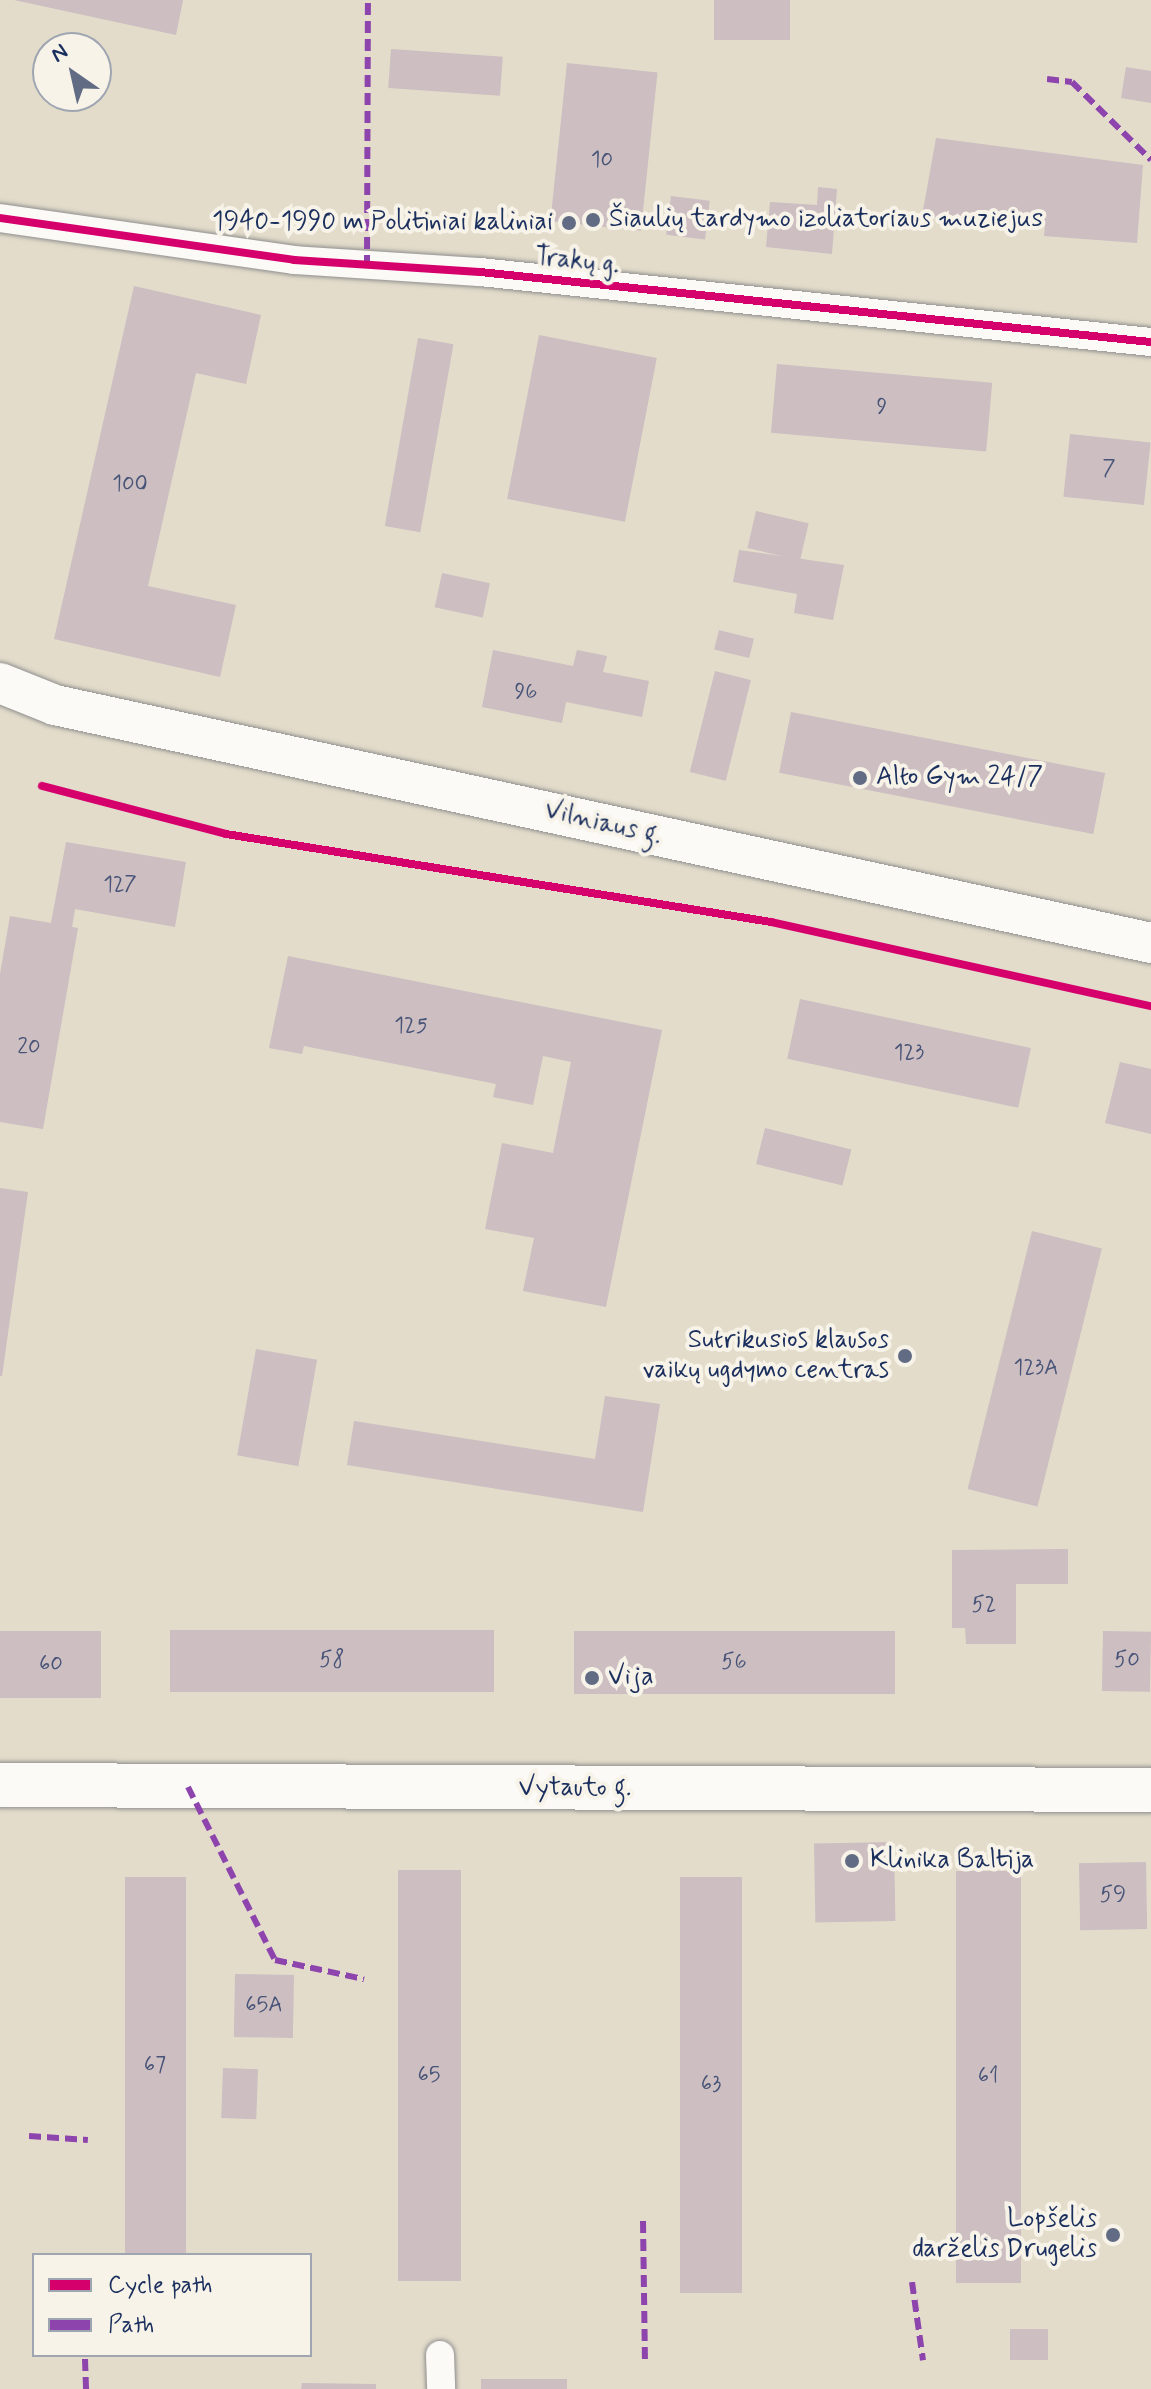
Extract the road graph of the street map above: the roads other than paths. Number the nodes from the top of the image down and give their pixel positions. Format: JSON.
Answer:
{"nodes":[{"id":1,"x":0,"y":218,"type":"edge"},
{"id":2,"x":1151,"y":342,"type":"edge"},
{"id":3,"x":0,"y":683,"type":"edge"},
{"id":4,"x":55,"y":705,"type":"junction"},
{"id":5,"x":0,"y":713,"type":"edge"},
{"id":6,"x":1151,"y":943,"type":"edge"},
{"id":7,"x":0,"y":1785,"type":"edge"},
{"id":8,"x":1151,"y":1790,"type":"edge"},
{"id":9,"x":440,"y":2355,"type":"dead end"},
{"id":10,"x":441,"y":2389,"type":"edge"}],
"edges":[{"from":1,"to":2,"type":"street","name":"Trakų g."},
{"from":3,"to":4,"type":"main road"},
{"from":4,"to":5,"type":"main road"},
{"from":4,"to":6,"type":"main road","name":"Vilniaus g."},
{"from":7,"to":8,"type":"highway","name":"Vytauto g."},
{"from":9,"to":10,"type":"street"}]}
